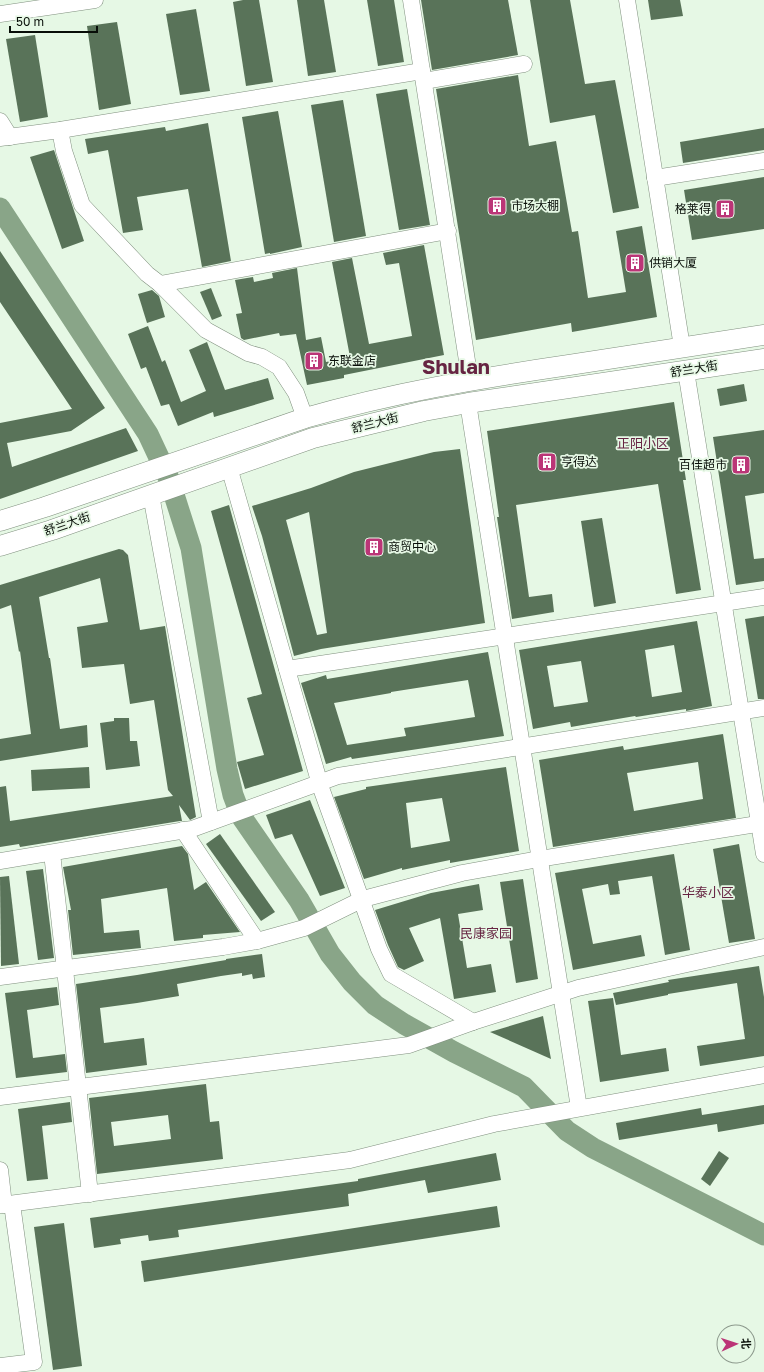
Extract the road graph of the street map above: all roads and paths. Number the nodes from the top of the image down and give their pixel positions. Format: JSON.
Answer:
{"nodes":[{"id":1,"x":95,"y":0,"type":"edge"},
{"id":2,"x":411,"y":0,"type":"edge"},
{"id":3,"x":627,"y":0,"type":"edge"},
{"id":4,"x":0,"y":14,"type":"edge"},
{"id":5,"x":524,"y":64,"type":"dead end"},
{"id":6,"x":423,"y":76,"type":"junction"},
{"id":7,"x":0,"y":121,"type":"edge"},
{"id":8,"x":60,"y":130,"type":"junction"},
{"id":9,"x":4,"y":138,"type":"edge"},
{"id":10,"x":764,"y":161,"type":"edge"},
{"id":11,"x":655,"y":178,"type":"junction"},
{"id":12,"x":448,"y":231,"type":"junction"},
{"id":13,"x":160,"y":284,"type":"junction"},
{"id":14,"x":764,"y":334,"type":"edge"},
{"id":15,"x":682,"y":347,"type":"junction"},
{"id":16,"x":764,"y":359,"type":"edge"},
{"id":17,"x":686,"y":370,"type":"junction"},
{"id":18,"x":470,"y":380,"type":"junction"},
{"id":19,"x":468,"y":403,"type":"junction"},
{"id":20,"x":305,"y":418,"type":"junction"},
{"id":21,"x":221,"y":470,"type":"junction"},
{"id":22,"x":152,"y":495,"type":"junction"},
{"id":23,"x":0,"y":521,"type":"edge"},
{"id":24,"x":0,"y":546,"type":"edge"},
{"id":25,"x":764,"y":597,"type":"edge"},
{"id":26,"x":724,"y":603,"type":"junction"},
{"id":27,"x":504,"y":636,"type":"junction"},
{"id":28,"x":287,"y":669,"type":"junction"},
{"id":29,"x":764,"y":708,"type":"edge"},
{"id":30,"x":741,"y":711,"type":"junction"},
{"id":31,"x":522,"y":746,"type":"junction"},
{"id":32,"x":319,"y":782,"type":"junction"},
{"id":33,"x":213,"y":821,"type":"junction"},
{"id":34,"x":762,"y":823,"type":"edge"},
{"id":35,"x":183,"y":830,"type":"junction"},
{"id":36,"x":52,"y":853,"type":"junction"},
{"id":37,"x":764,"y":854,"type":"edge"},
{"id":38,"x":539,"y":859,"type":"junction"},
{"id":39,"x":0,"y":862,"type":"edge"},
{"id":40,"x":362,"y":899,"type":"junction"},
{"id":41,"x":257,"y":941,"type":"junction"},
{"id":42,"x":764,"y":947,"type":"edge"},
{"id":43,"x":65,"y":969,"type":"junction"},
{"id":44,"x":0,"y":977,"type":"edge"},
{"id":45,"x":561,"y":994,"type":"junction"},
{"id":46,"x":471,"y":1023,"type":"junction"},
{"id":47,"x":764,"y":1075,"type":"edge"},
{"id":48,"x":78,"y":1087,"type":"junction"},
{"id":49,"x":0,"y":1097,"type":"edge"},
{"id":50,"x":579,"y":1108,"type":"junction"},
{"id":51,"x":0,"y":1170,"type":"edge"},
{"id":52,"x":90,"y":1194,"type":"junction"},
{"id":53,"x":6,"y":1205,"type":"edge"},
{"id":54,"x":0,"y":1366,"type":"edge"}],
"edges":[{"from":1,"to":4,"type":"street"},
{"from":2,"to":6,"type":"street"},
{"from":3,"to":11,"type":"street"},
{"from":5,"to":6,"type":"street"},
{"from":6,"to":8,"type":"street"},
{"from":6,"to":12,"type":"street"},
{"from":7,"to":9,"type":"street"},
{"from":8,"to":9,"type":"street"},
{"from":8,"to":13,"type":"street"},
{"from":10,"to":11,"type":"street"},
{"from":11,"to":15,"type":"street"},
{"from":12,"to":13,"type":"street"},
{"from":12,"to":18,"type":"street"},
{"from":13,"to":20,"type":"street"},
{"from":14,"to":15,"type":"main road","name":"舒兰大街"},
{"from":15,"to":18,"type":"main road","name":"舒兰大街"},
{"from":16,"to":17,"type":"main road","name":"舒兰大街"},
{"from":17,"to":19,"type":"main road","name":"舒兰大街"},
{"from":17,"to":26,"type":"street"},
{"from":18,"to":20,"type":"main road","name":"舒兰大街"},
{"from":19,"to":21,"type":"main road","name":"舒兰大街"},
{"from":19,"to":27,"type":"street"},
{"from":20,"to":23,"type":"main road","name":"舒兰大街"},
{"from":21,"to":22,"type":"main road","name":"舒兰大街"},
{"from":21,"to":28,"type":"street"},
{"from":22,"to":24,"type":"main road","name":"舒兰大街"},
{"from":22,"to":33,"type":"street"},
{"from":25,"to":26,"type":"street"},
{"from":26,"to":27,"type":"street"},
{"from":26,"to":30,"type":"street"},
{"from":27,"to":28,"type":"street"},
{"from":27,"to":31,"type":"street"},
{"from":28,"to":32,"type":"street"},
{"from":29,"to":30,"type":"street"},
{"from":30,"to":31,"type":"street"},
{"from":30,"to":34,"type":"street"},
{"from":31,"to":32,"type":"street"},
{"from":31,"to":38,"type":"street"},
{"from":32,"to":33,"type":"street"},
{"from":32,"to":40,"type":"street"},
{"from":33,"to":35,"type":"street"},
{"from":34,"to":37,"type":"street"},
{"from":34,"to":38,"type":"street"},
{"from":35,"to":36,"type":"street"},
{"from":35,"to":41,"type":"street"},
{"from":36,"to":39,"type":"street"},
{"from":36,"to":43,"type":"street"},
{"from":38,"to":40,"type":"street"},
{"from":38,"to":45,"type":"street"},
{"from":40,"to":41,"type":"street"},
{"from":40,"to":46,"type":"street"},
{"from":41,"to":43,"type":"street"},
{"from":42,"to":45,"type":"street"},
{"from":43,"to":44,"type":"street"},
{"from":43,"to":48,"type":"street"},
{"from":45,"to":46,"type":"street"},
{"from":45,"to":50,"type":"street"},
{"from":46,"to":48,"type":"street"},
{"from":47,"to":50,"type":"street"},
{"from":48,"to":49,"type":"street"},
{"from":48,"to":52,"type":"street"},
{"from":50,"to":52,"type":"street"},
{"from":51,"to":53,"type":"street"},
{"from":52,"to":53,"type":"street"},
{"from":53,"to":54,"type":"street"}]}
